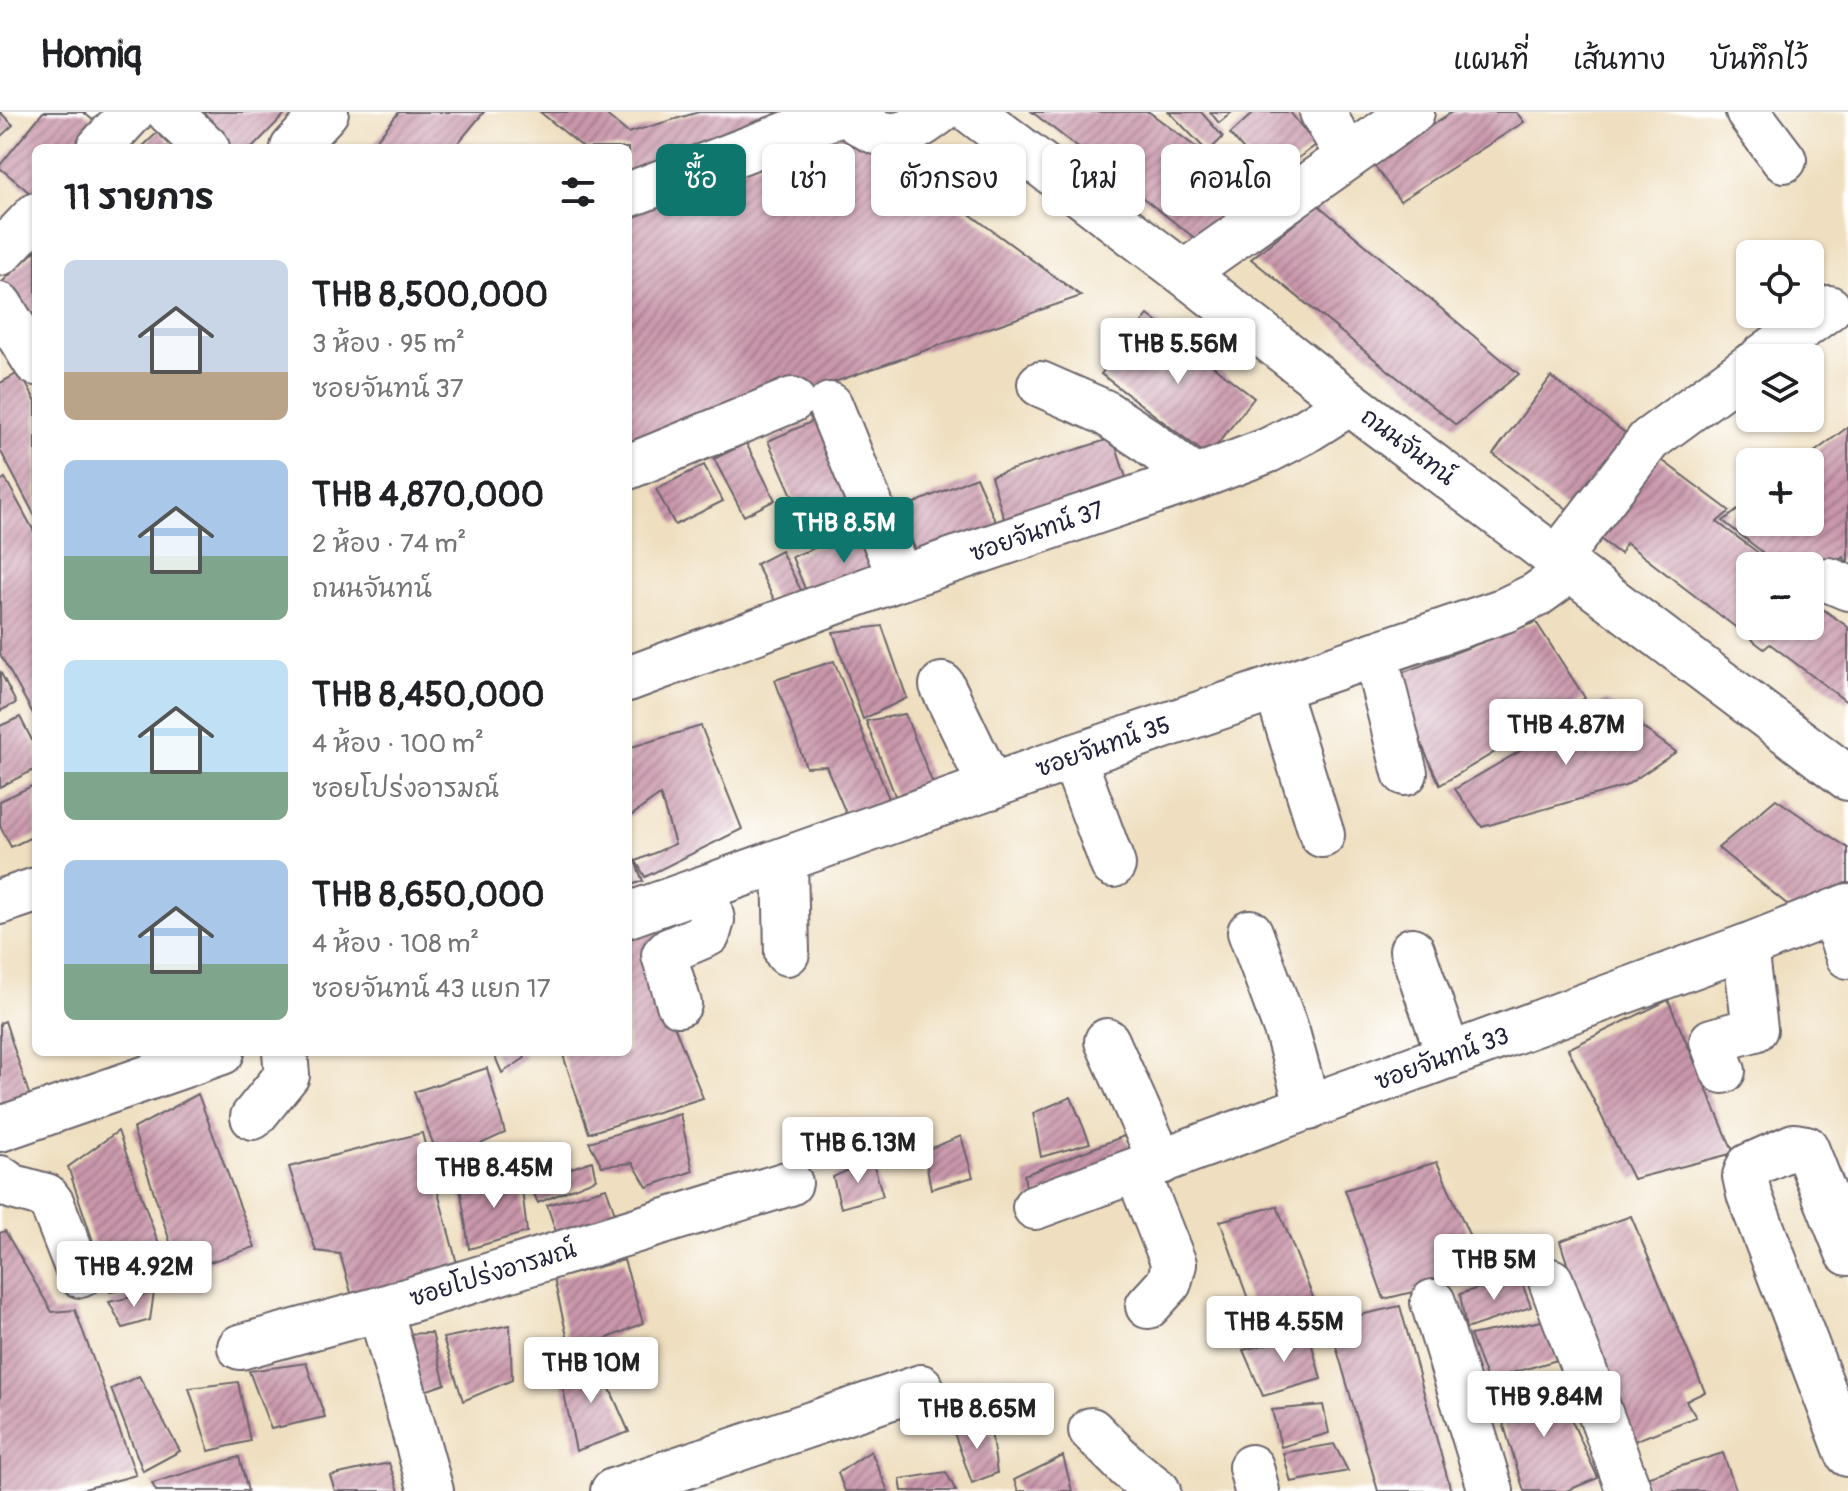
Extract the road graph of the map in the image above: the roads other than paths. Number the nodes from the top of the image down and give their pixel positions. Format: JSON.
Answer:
{"nodes":[{"id":1,"x":169,"y":112,"type":"edge"},
{"id":2,"x":326,"y":112,"type":"edge"},
{"id":3,"x":845,"y":112,"type":"edge"},
{"id":4,"x":939,"y":112,"type":"edge"},
{"id":5,"x":972,"y":112,"type":"edge"},
{"id":6,"x":1322,"y":112,"type":"edge"},
{"id":7,"x":1412,"y":112,"type":"edge"},
{"id":8,"x":1748,"y":112,"type":"edge"},
{"id":9,"x":203,"y":144,"type":"edge"},
{"id":10,"x":297,"y":144,"type":"edge"},
{"id":11,"x":1348,"y":156,"type":"junction"},
{"id":12,"x":1784,"y":160,"type":"dead end"},
{"id":13,"x":632,"y":193,"type":"edge"},
{"id":14,"x":1184,"y":273,"type":"junction"},
{"id":15,"x":0,"y":305,"type":"edge"},
{"id":16,"x":1829,"y":308,"type":"dead end"},
{"id":17,"x":1780,"y":344,"type":"edge"},
{"id":18,"x":32,"y":357,"type":"edge"},
{"id":19,"x":1736,"y":376,"type":"edge"},
{"id":20,"x":1040,"y":384,"type":"dead end"},
{"id":21,"x":1350,"y":403,"type":"junction"},
{"id":22,"x":632,"y":466,"type":"edge"},
{"id":23,"x":1195,"y":478,"type":"junction"},
{"id":24,"x":1565,"y":564,"type":"junction"},
{"id":25,"x":900,"y":578,"type":"junction"},
{"id":26,"x":1375,"y":654,"type":"junction"},
{"id":27,"x":632,"y":678,"type":"edge"},
{"id":28,"x":942,"y":685,"type":"dead end"},
{"id":29,"x":1276,"y":688,"type":"junction"},
{"id":30,"x":1073,"y":757,"type":"junction"},
{"id":31,"x":1405,"y":773,"type":"dead end"},
{"id":32,"x":1848,"y":778,"type":"edge"},
{"id":33,"x":991,"y":787,"type":"junction"},
{"id":34,"x":1322,"y":835,"type":"dead end"},
{"id":35,"x":785,"y":861,"type":"junction"},
{"id":36,"x":1113,"y":865,"type":"dead end"},
{"id":37,"x":705,"y":889,"type":"junction"},
{"id":38,"x":32,"y":891,"type":"edge"},
{"id":39,"x":0,"y":902,"type":"edge"},
{"id":40,"x":1840,"y":910,"type":"edge"},
{"id":41,"x":632,"y":914,"type":"edge"},
{"id":42,"x":1250,"y":932,"type":"dead end"},
{"id":43,"x":1745,"y":947,"type":"junction"},
{"id":44,"x":1412,"y":950,"type":"dead end"},
{"id":45,"x":787,"y":953,"type":"dead end"},
{"id":46,"x":1848,"y":956,"type":"edge"},
{"id":47,"x":679,"y":1004,"type":"dead end"},
{"id":48,"x":1107,"y":1041,"type":"dead end"},
{"id":49,"x":210,"y":1056,"type":"edge"},
{"id":50,"x":285,"y":1056,"type":"edge"},
{"id":51,"x":1449,"y":1056,"type":"junction"},
{"id":52,"x":1723,"y":1071,"type":"dead end"},
{"id":53,"x":1308,"y":1108,"type":"junction"},
{"id":54,"x":253,"y":1117,"type":"dead end"},
{"id":55,"x":0,"y":1129,"type":"edge"},
{"id":56,"x":1149,"y":1166,"type":"junction"},
{"id":57,"x":0,"y":1178,"type":"edge"},
{"id":58,"x":790,"y":1183,"type":"dead end"},
{"id":59,"x":1035,"y":1207,"type":"dead end"},
{"id":60,"x":1848,"y":1253,"type":"edge"},
{"id":61,"x":80,"y":1275,"type":"dead end"},
{"id":62,"x":1551,"y":1281,"type":"dead end"},
{"id":63,"x":1433,"y":1302,"type":"dead end"},
{"id":64,"x":1148,"y":1306,"type":"dead end"},
{"id":65,"x":380,"y":1309,"type":"junction"},
{"id":66,"x":240,"y":1347,"type":"dead end"},
{"id":67,"x":921,"y":1387,"type":"dead end"},
{"id":68,"x":1091,"y":1430,"type":"dead end"},
{"id":69,"x":1848,"y":1454,"type":"edge"},
{"id":70,"x":722,"y":1474,"type":"edge"},
{"id":71,"x":431,"y":1491,"type":"edge"},
{"id":72,"x":613,"y":1491,"type":"edge"},
{"id":73,"x":1158,"y":1491,"type":"edge"},
{"id":74,"x":1491,"y":1491,"type":"edge"},
{"id":75,"x":1629,"y":1491,"type":"edge"}],
"edges":[{"from":1,"to":9,"type":"street"},
{"from":2,"to":10,"type":"street"},
{"from":3,"to":4,"type":"street"},
{"from":3,"to":13,"type":"street"},
{"from":5,"to":14,"type":"street","name":"ถนนจันทน์"},
{"from":6,"to":11,"type":"street"},
{"from":7,"to":11,"type":"street"},
{"from":8,"to":12,"type":"street"},
{"from":11,"to":14,"type":"street"},
{"from":14,"to":21,"type":"street","name":"ถนนจันทน์"},
{"from":15,"to":18,"type":"street"},
{"from":16,"to":17,"type":"street"},
{"from":19,"to":24,"type":"street","name":"ซอยจันทน์ 35"},
{"from":20,"to":23,"type":"street"},
{"from":21,"to":23,"type":"street","name":"ซอยจันทน์ 37"},
{"from":21,"to":24,"type":"street","name":"ถนนจันทน์"},
{"from":22,"to":25,"type":"street"},
{"from":23,"to":25,"type":"street","name":"ซอยจันทน์ 37"},
{"from":24,"to":26,"type":"street","name":"ซอยจันทน์ 35"},
{"from":24,"to":32,"type":"street","name":"ถนนจันทน์"},
{"from":25,"to":27,"type":"street","name":"ซอยจันทน์ 37"},
{"from":26,"to":29,"type":"street","name":"ซอยจันทน์ 35"},
{"from":26,"to":31,"type":"street"},
{"from":28,"to":33,"type":"street"},
{"from":29,"to":30,"type":"street","name":"ซอยจันทน์ 35"},
{"from":29,"to":34,"type":"street"},
{"from":30,"to":33,"type":"street","name":"ซอยจันทน์ 35"},
{"from":30,"to":36,"type":"street"},
{"from":33,"to":35,"type":"street","name":"ซอยจันทน์ 35"},
{"from":35,"to":37,"type":"street","name":"ซอยจันทน์ 35"},
{"from":35,"to":45,"type":"street"},
{"from":37,"to":41,"type":"street","name":"ซอยจันทน์ 35"},
{"from":37,"to":47,"type":"street"},
{"from":38,"to":39,"type":"street"},
{"from":40,"to":43,"type":"street","name":"ซอยจันทน์ 33"},
{"from":40,"to":46,"type":"street"},
{"from":42,"to":53,"type":"street"},
{"from":43,"to":51,"type":"street","name":"ซอยจันทน์ 33"},
{"from":43,"to":52,"type":"street"},
{"from":44,"to":51,"type":"street"},
{"from":48,"to":56,"type":"street"},
{"from":49,"to":55,"type":"street"},
{"from":50,"to":54,"type":"street"},
{"from":51,"to":53,"type":"street","name":"ซอยจันทน์ 33"},
{"from":53,"to":56,"type":"street","name":"ซอยจันทน์ 33"},
{"from":56,"to":59,"type":"street","name":"ซอยจันทน์ 33"},
{"from":56,"to":64,"type":"street"},
{"from":57,"to":61,"type":"street"},
{"from":58,"to":65,"type":"street","name":"ซอยโปร่งอารมณ์"},
{"from":60,"to":69,"type":"street"},
{"from":62,"to":75,"type":"street"},
{"from":63,"to":74,"type":"street"},
{"from":65,"to":66,"type":"street","name":"ซอยโปร่งอารมณ์"},
{"from":65,"to":71,"type":"street","name":"ซอยโปร่งอารมณ์"},
{"from":67,"to":70,"type":"street"},
{"from":68,"to":73,"type":"street"},
{"from":70,"to":72,"type":"street"}]}
